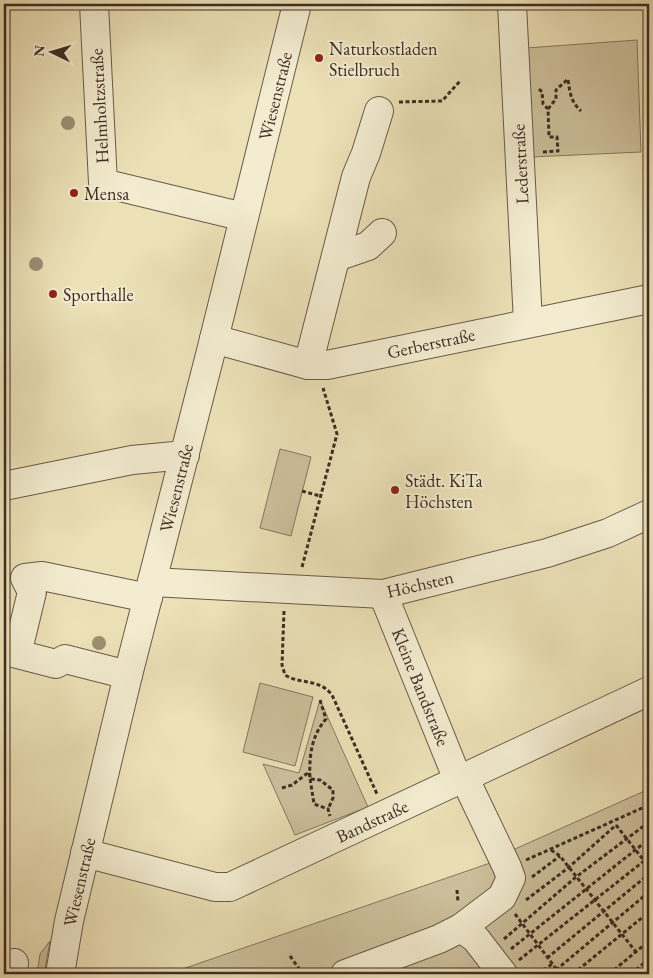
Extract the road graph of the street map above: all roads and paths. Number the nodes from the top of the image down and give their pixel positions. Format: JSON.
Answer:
{"nodes":[{"id":1,"x":94,"y":4,"type":"edge"},
{"id":2,"x":297,"y":4,"type":"edge"},
{"id":3,"x":512,"y":4,"type":"edge"},
{"id":4,"x":460,"y":81,"type":"dead end"},
{"id":5,"x":542,"y":92,"type":"dead end"},
{"id":6,"x":548,"y":108,"type":"junction"},
{"id":7,"x":379,"y":111,"type":"joint"},
{"id":8,"x":581,"y":111,"type":"dead end"},
{"id":9,"x":547,"y":151,"type":"dead end"},
{"id":10,"x":244,"y":217,"type":"junction"},
{"id":11,"x":382,"y":233,"type":"dead end"},
{"id":12,"x":336,"y":257,"type":"junction"},
{"id":13,"x":649,"y":299,"type":"edge"},
{"id":14,"x":528,"y":323,"type":"junction"},
{"id":15,"x":214,"y":340,"type":"junction"},
{"id":16,"x":303,"y":363,"type":"junction"},
{"id":17,"x":185,"y":455,"type":"junction"},
{"id":18,"x":132,"y":460,"type":"junction"},
{"id":19,"x":178,"y":481,"type":"junction"},
{"id":20,"x":4,"y":486,"type":"edge"},
{"id":21,"x":302,"y":491,"type":"dead end"},
{"id":22,"x":320,"y":496,"type":"junction"},
{"id":23,"x":649,"y":514,"type":"edge"},
{"id":24,"x":150,"y":590,"type":"junction"},
{"id":25,"x":291,"y":590,"type":"junction"},
{"id":26,"x":383,"y":594,"type":"junction"},
{"id":27,"x":128,"y":675,"type":"junction"},
{"id":28,"x":649,"y":691,"type":"edge"},
{"id":29,"x":320,"y":700,"type":"dead end"},
{"id":30,"x":310,"y":779,"type":"junction"},
{"id":31,"x":461,"y":779,"type":"junction"},
{"id":32,"x":282,"y":788,"type":"dead end"},
{"id":33,"x":649,"y":805,"type":"edge"},
{"id":34,"x":328,"y":809,"type":"junction"},
{"id":35,"x":386,"y":815,"type":"junction"},
{"id":36,"x":614,"y":821,"type":"junction"},
{"id":37,"x":649,"y":822,"type":"edge"},
{"id":38,"x":616,"y":825,"type":"junction"},
{"id":39,"x":339,"y":837,"type":"junction"},
{"id":40,"x":626,"y":838,"type":"junction"},
{"id":41,"x":649,"y":839,"type":"edge"},
{"id":42,"x":635,"y":849,"type":"junction"},
{"id":43,"x":551,"y":850,"type":"junction"},
{"id":44,"x":85,"y":853,"type":"junction"},
{"id":45,"x":649,"y":857,"type":"edge"},
{"id":46,"x":644,"y":861,"type":"junction"},
{"id":47,"x":507,"y":867,"type":"junction"},
{"id":48,"x":649,"y":867,"type":"edge"},
{"id":49,"x":568,"y":868,"type":"junction"},
{"id":50,"x":649,"y":874,"type":"edge"},
{"id":51,"x":576,"y":877,"type":"junction"},
{"id":52,"x":585,"y":889,"type":"junction"},
{"id":53,"x":649,"y":892,"type":"edge"},
{"id":54,"x":595,"y":900,"type":"junction"},
{"id":55,"x":507,"y":903,"type":"junction"},
{"id":56,"x":604,"y":912,"type":"junction"},
{"id":57,"x":649,"y":912,"type":"edge"},
{"id":58,"x":612,"y":923,"type":"junction"},
{"id":59,"x":523,"y":924,"type":"junction"},
{"id":60,"x":461,"y":928,"type":"junction"},
{"id":61,"x":530,"y":934,"type":"junction"},
{"id":62,"x":622,"y":935,"type":"junction"},
{"id":63,"x":649,"y":941,"type":"edge"},
{"id":64,"x":539,"y":946,"type":"junction"},
{"id":65,"x":636,"y":952,"type":"junction"},
{"id":66,"x":290,"y":956,"type":"dead end"},
{"id":67,"x":547,"y":958,"type":"junction"},
{"id":68,"x":649,"y":959,"type":"edge"},
{"id":69,"x":552,"y":964,"type":"junction"},
{"id":70,"x":497,"y":965,"type":"edge"},
{"id":71,"x":556,"y":970,"type":"junction"},
{"id":72,"x":60,"y":974,"type":"edge"},
{"id":73,"x":303,"y":974,"type":"edge"},
{"id":74,"x":346,"y":974,"type":"edge"},
{"id":75,"x":538,"y":974,"type":"edge"},
{"id":76,"x":559,"y":974,"type":"edge"},
{"id":77,"x":573,"y":974,"type":"edge"},
{"id":78,"x":609,"y":974,"type":"edge"},
{"id":79,"x":631,"y":974,"type":"edge"}],
"edges":[{"from":1,"to":10,"type":"street","name":"Helmholtzstraße"},
{"from":2,"to":10,"type":"street","name":"Wiesenstraße"},
{"from":3,"to":14,"type":"street","name":"Lederstraße"},
{"from":4,"to":7,"type":"path"},
{"from":5,"to":6,"type":"path"},
{"from":6,"to":8,"type":"path"},
{"from":6,"to":9,"type":"path"},
{"from":7,"to":12,"type":"street"},
{"from":10,"to":15,"type":"street","name":"Wiesenstraße"},
{"from":11,"to":12,"type":"street"},
{"from":12,"to":16,"type":"street"},
{"from":13,"to":14,"type":"street","name":"Gerberstraße"},
{"from":14,"to":16,"type":"street","name":"Gerberstraße"},
{"from":15,"to":16,"type":"street","name":"Gerberstraße"},
{"from":15,"to":17,"type":"street","name":"Wiesenstraße"},
{"from":16,"to":22,"type":"path"},
{"from":17,"to":18,"type":"street"},
{"from":17,"to":19,"type":"street","name":"Wiesenstraße"},
{"from":18,"to":19,"type":"street"},
{"from":18,"to":20,"type":"street"},
{"from":19,"to":24,"type":"street","name":"Wiesenstraße"},
{"from":21,"to":22,"type":"path"},
{"from":22,"to":25,"type":"path"},
{"from":23,"to":26,"type":"street","name":"Höchsten"},
{"from":24,"to":25,"type":"street","name":"Höchsten"},
{"from":24,"to":27,"type":"street","name":"Wiesenstraße"},
{"from":24,"to":27,"type":"street","name":"Höchsten"},
{"from":25,"to":26,"type":"street","name":"Höchsten"},
{"from":25,"to":35,"type":"path"},
{"from":26,"to":31,"type":"street","name":"Kleine Bandstraße"},
{"from":27,"to":44,"type":"street","name":"Wiesenstraße"},
{"from":28,"to":31,"type":"street","name":"Bandstraße"},
{"from":29,"to":30,"type":"path"},
{"from":30,"to":32,"type":"path"},
{"from":30,"to":34,"type":"path"},
{"from":30,"to":34,"type":"path"},
{"from":31,"to":35,"type":"street","name":"Bandstraße"},
{"from":31,"to":47,"type":"street","name":"Kleine Bandstraße"},
{"from":33,"to":36,"type":"path"},
{"from":34,"to":39,"type":"path"},
{"from":35,"to":39,"type":"street","name":"Bandstraße"},
{"from":36,"to":38,"type":"path"},
{"from":36,"to":43,"type":"path"},
{"from":37,"to":40,"type":"path"},
{"from":38,"to":40,"type":"path"},
{"from":38,"to":49,"type":"path"},
{"from":39,"to":44,"type":"street","name":"Bandstraße"},
{"from":40,"to":42,"type":"path"},
{"from":40,"to":51,"type":"path"},
{"from":41,"to":42,"type":"path"},
{"from":42,"to":46,"type":"path"},
{"from":42,"to":52,"type":"path"},
{"from":43,"to":47,"type":"path"},
{"from":43,"to":49,"type":"path"},
{"from":44,"to":72,"type":"street","name":"Wiesenstraße"},
{"from":45,"to":46,"type":"path"},
{"from":46,"to":48,"type":"path"},
{"from":46,"to":54,"type":"path"},
{"from":47,"to":55,"type":"street"},
{"from":49,"to":51,"type":"path"},
{"from":49,"to":55,"type":"path"},
{"from":50,"to":56,"type":"path"},
{"from":51,"to":52,"type":"path"},
{"from":51,"to":59,"type":"path"},
{"from":52,"to":54,"type":"path"},
{"from":52,"to":61,"type":"path"},
{"from":53,"to":58,"type":"path"},
{"from":54,"to":56,"type":"path"},
{"from":54,"to":64,"type":"path"},
{"from":55,"to":59,"type":"path"},
{"from":55,"to":60,"type":"street"},
{"from":56,"to":58,"type":"path"},
{"from":56,"to":67,"type":"path"},
{"from":57,"to":62,"type":"path"},
{"from":58,"to":62,"type":"path"},
{"from":58,"to":71,"type":"path"},
{"from":59,"to":61,"type":"path"},
{"from":59,"to":70,"type":"path"},
{"from":60,"to":70,"type":"street"},
{"from":60,"to":74,"type":"street"},
{"from":61,"to":64,"type":"path"},
{"from":61,"to":70,"type":"path"},
{"from":62,"to":65,"type":"path"},
{"from":62,"to":77,"type":"path"},
{"from":63,"to":65,"type":"path"},
{"from":64,"to":67,"type":"path"},
{"from":64,"to":70,"type":"path"},
{"from":65,"to":78,"type":"path"},
{"from":66,"to":73,"type":"path"},
{"from":67,"to":69,"type":"path"},
{"from":68,"to":79,"type":"path"},
{"from":69,"to":71,"type":"path"},
{"from":69,"to":75,"type":"path"},
{"from":71,"to":76,"type":"path"}]}
